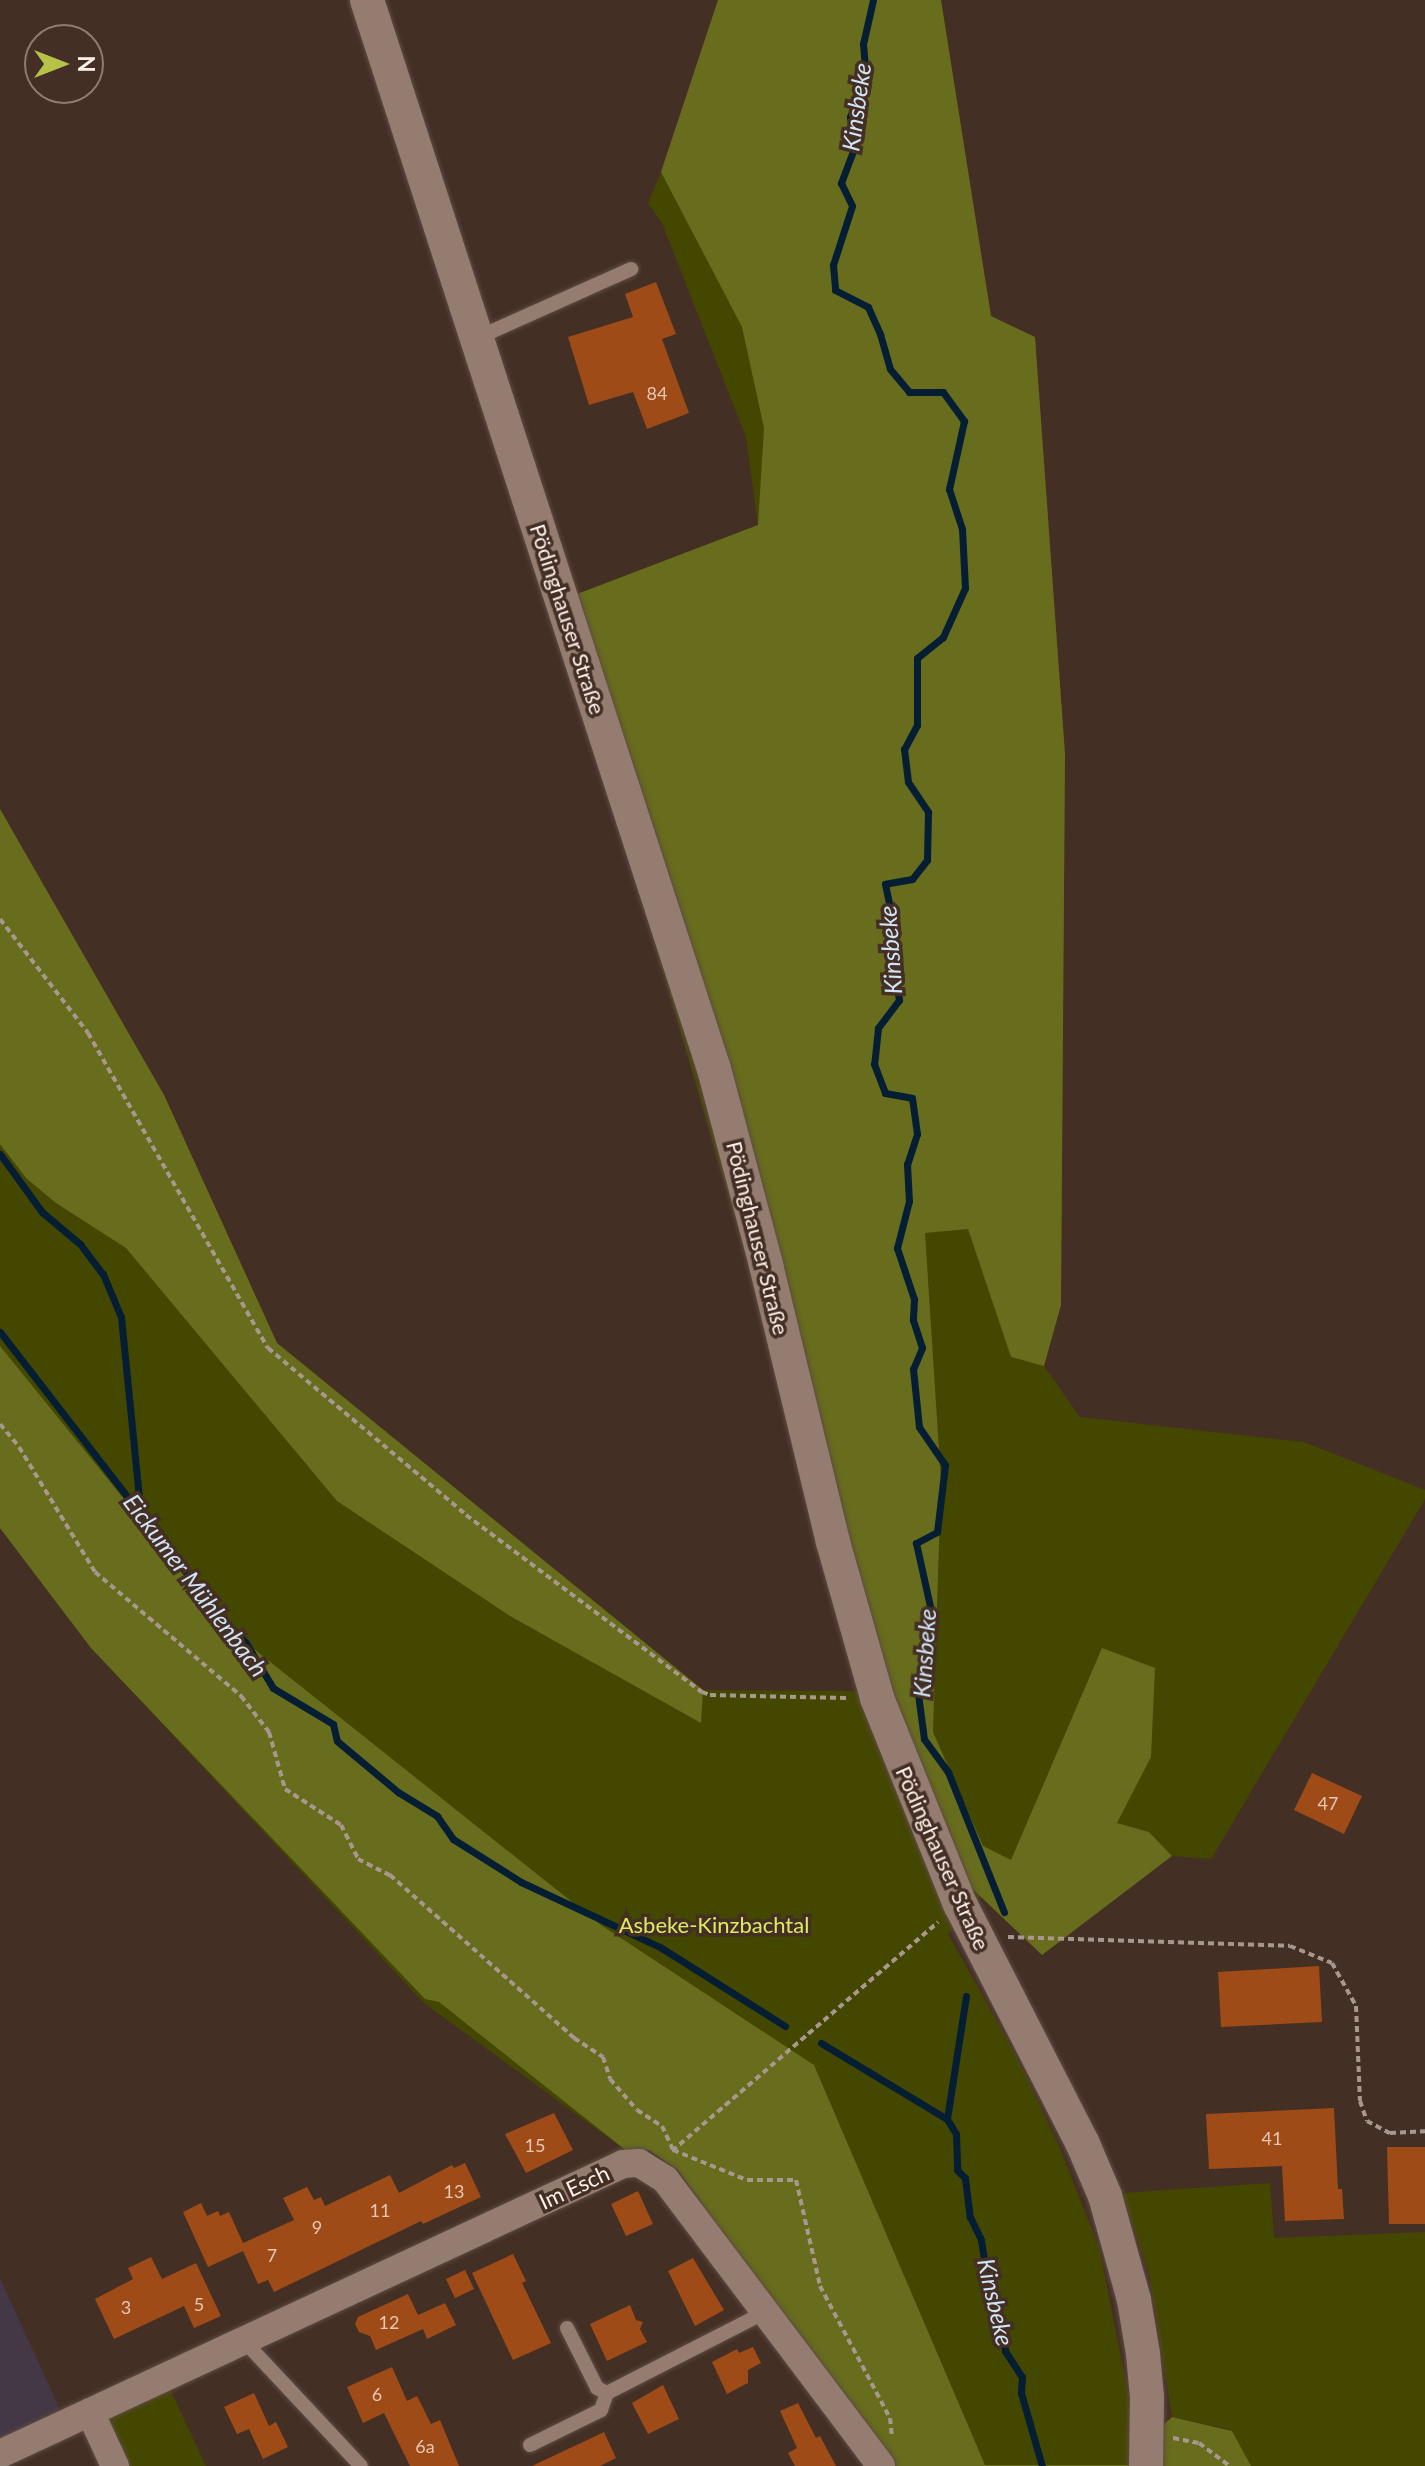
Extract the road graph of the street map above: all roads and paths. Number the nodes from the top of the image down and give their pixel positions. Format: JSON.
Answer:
{"nodes":[{"id":1,"x":367,"y":0,"type":"edge"},
{"id":2,"x":631,"y":269,"type":"dead end"},
{"id":3,"x":477,"y":338,"type":"junction"},
{"id":4,"x":0,"y":919,"type":"edge"},
{"id":5,"x":0,"y":1424,"type":"edge"},
{"id":6,"x":877,"y":1698,"type":"junction"},
{"id":7,"x":960,"y":1904,"type":"junction"},
{"id":8,"x":975,"y":1936,"type":"junction"},
{"id":9,"x":1425,"y":2131,"type":"edge"},
{"id":10,"x":662,"y":2159,"type":"junction"},
{"id":11,"x":765,"y":2312,"type":"junction"},
{"id":12,"x":567,"y":2328,"type":"dead end"},
{"id":13,"x":244,"y":2341,"type":"junction"},
{"id":14,"x":607,"y":2393,"type":"junction"},
{"id":15,"x":90,"y":2412,"type":"junction"},
{"id":16,"x":530,"y":2445,"type":"dead end"},
{"id":17,"x":1147,"y":2452,"type":"edge"},
{"id":18,"x":0,"y":2454,"type":"edge"},
{"id":19,"x":887,"y":2457,"type":"edge"},
{"id":20,"x":115,"y":2466,"type":"edge"},
{"id":21,"x":361,"y":2466,"type":"edge"},
{"id":22,"x":1230,"y":2466,"type":"edge"}],
"edges":[{"from":1,"to":3,"type":"street","name":"Pödinghauser Straße"},
{"from":2,"to":3,"type":"lane"},
{"from":3,"to":6,"type":"street","name":"Pödinghauser Straße"},
{"from":4,"to":6,"type":"path"},
{"from":5,"to":10,"type":"path"},
{"from":6,"to":7,"type":"street","name":"Pödinghauser Straße"},
{"from":7,"to":8,"type":"street","name":"Pödinghauser Straße"},
{"from":7,"to":10,"type":"path"},
{"from":8,"to":9,"type":"path"},
{"from":8,"to":17,"type":"street","name":"Pödinghauser Straße"},
{"from":10,"to":11,"type":"street"},
{"from":10,"to":13,"type":"street","name":"Im Esch"},
{"from":10,"to":19,"type":"path"},
{"from":11,"to":14,"type":"lane"},
{"from":11,"to":19,"type":"street"},
{"from":12,"to":14,"type":"lane"},
{"from":13,"to":15,"type":"street","name":"Im Esch"},
{"from":13,"to":21,"type":"lane"},
{"from":14,"to":16,"type":"lane"},
{"from":15,"to":18,"type":"street","name":"Im Esch"},
{"from":15,"to":20,"type":"street"},
{"from":17,"to":22,"type":"path"}]}
